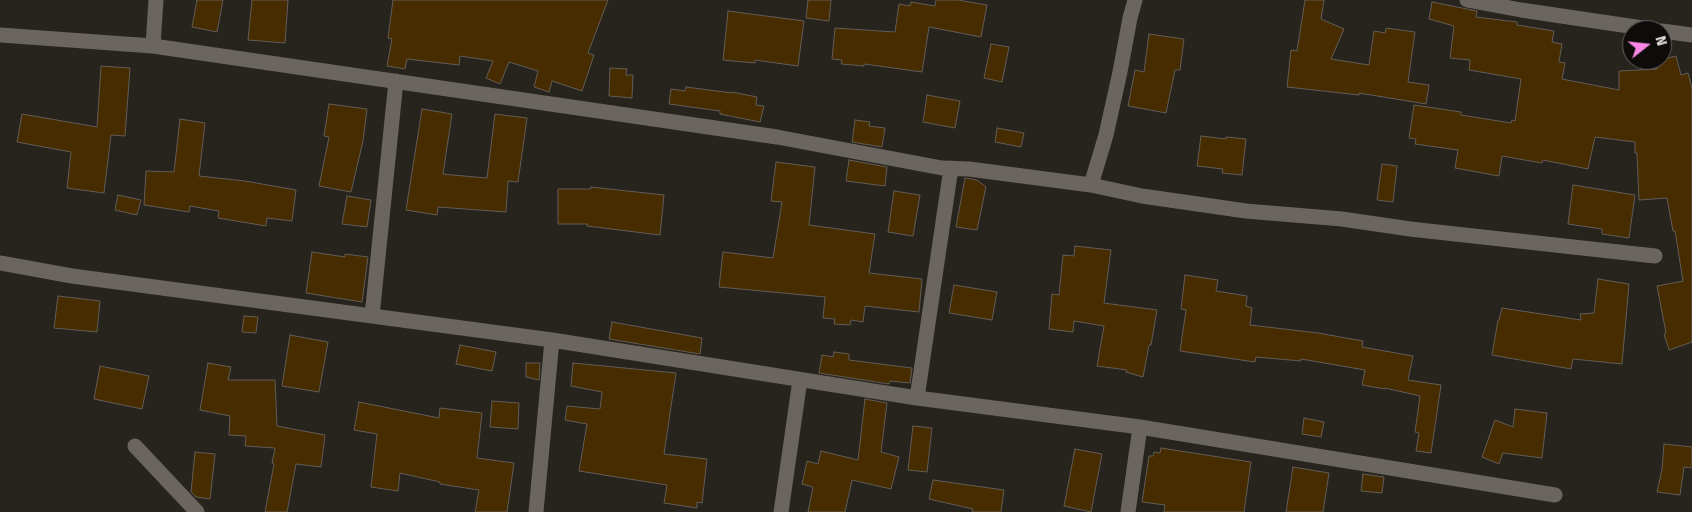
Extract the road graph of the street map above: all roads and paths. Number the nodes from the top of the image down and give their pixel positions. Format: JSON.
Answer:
{"nodes":[{"id":1,"x":156,"y":0,"type":"edge"},
{"id":2,"x":1135,"y":0,"type":"edge"},
{"id":3,"x":1467,"y":0,"type":"edge"},
{"id":4,"x":1622,"y":25,"type":"edge"},
{"id":5,"x":1672,"y":32,"type":"edge"},
{"id":6,"x":0,"y":35,"type":"edge"},
{"id":7,"x":1692,"y":35,"type":"edge"},
{"id":8,"x":153,"y":46,"type":"junction"},
{"id":9,"x":396,"y":81,"type":"junction"},
{"id":10,"x":950,"y":168,"type":"junction"},
{"id":11,"x":1091,"y":185,"type":"junction"},
{"id":12,"x":1655,"y":256,"type":"dead end"},
{"id":13,"x":0,"y":263,"type":"edge"},
{"id":14,"x":372,"y":316,"type":"junction"},
{"id":15,"x":552,"y":340,"type":"junction"},
{"id":16,"x":800,"y":380,"type":"junction"},
{"id":17,"x":917,"y":398,"type":"junction"},
{"id":18,"x":1140,"y":427,"type":"junction"},
{"id":19,"x":135,"y":446,"type":"dead end"},
{"id":20,"x":1555,"y":495,"type":"dead end"},
{"id":21,"x":197,"y":512,"type":"edge"},
{"id":22,"x":536,"y":512,"type":"edge"},
{"id":23,"x":781,"y":512,"type":"edge"},
{"id":24,"x":1128,"y":512,"type":"edge"}],
"edges":[{"from":1,"to":8,"type":"street"},
{"from":2,"to":11,"type":"street"},
{"from":3,"to":4,"type":"street"},
{"from":5,"to":7,"type":"street"},
{"from":6,"to":8,"type":"street"},
{"from":8,"to":9,"type":"street"},
{"from":9,"to":10,"type":"street"},
{"from":9,"to":14,"type":"street"},
{"from":10,"to":11,"type":"street"},
{"from":10,"to":17,"type":"street"},
{"from":11,"to":12,"type":"street"},
{"from":13,"to":14,"type":"street"},
{"from":14,"to":15,"type":"street"},
{"from":15,"to":16,"type":"street"},
{"from":15,"to":22,"type":"street"},
{"from":16,"to":17,"type":"street"},
{"from":16,"to":23,"type":"street"},
{"from":17,"to":18,"type":"street"},
{"from":18,"to":20,"type":"street"},
{"from":18,"to":24,"type":"street"},
{"from":19,"to":21,"type":"street"}]}
